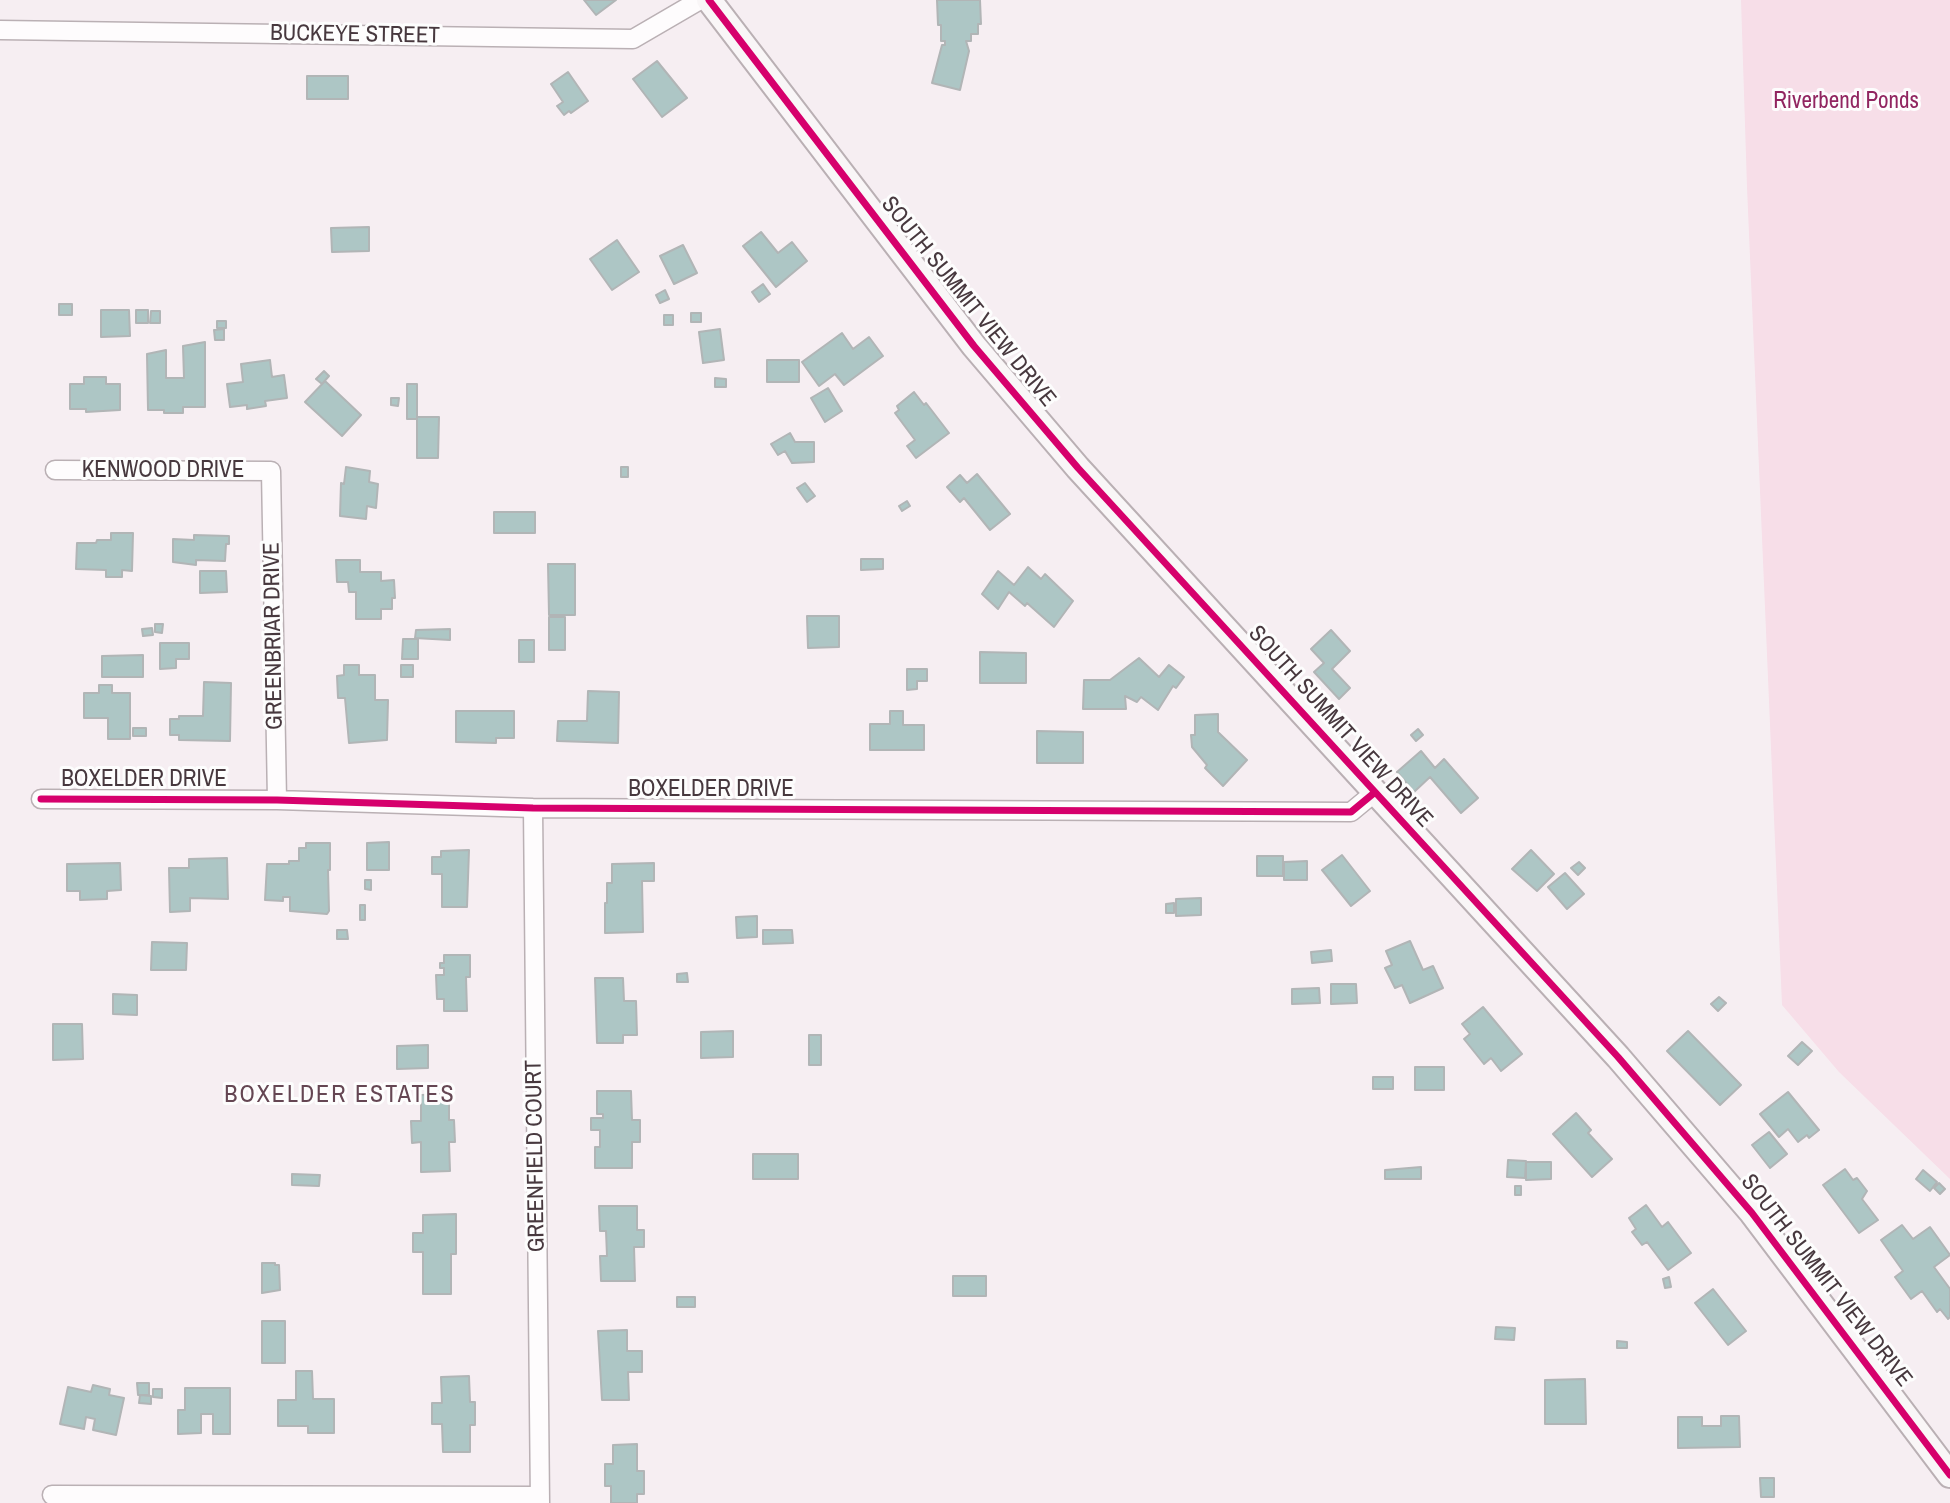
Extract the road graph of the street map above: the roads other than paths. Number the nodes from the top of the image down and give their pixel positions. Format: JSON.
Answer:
{"nodes":[{"id":1,"x":700,"y":0,"type":"edge"},
{"id":2,"x":709,"y":0,"type":"edge"},
{"id":3,"x":0,"y":30,"type":"edge"},
{"id":4,"x":54,"y":470,"type":"dead end"},
{"id":5,"x":271,"y":471,"type":"joint"},
{"id":6,"x":1374,"y":793,"type":"junction"},
{"id":7,"x":41,"y":799,"type":"dead end"},
{"id":8,"x":277,"y":800,"type":"junction"},
{"id":9,"x":533,"y":808,"type":"junction"},
{"id":10,"x":1950,"y":1475,"type":"edge"},
{"id":11,"x":52,"y":1495,"type":"dead end"},
{"id":12,"x":540,"y":1499,"type":"edge"}],
"edges":[{"from":1,"to":3,"type":"street","name":"BUCKEYE STREET"},
{"from":2,"to":6,"type":"street","name":"SOUTH SUMMIT VIEW DRIVE"},
{"from":4,"to":5,"type":"street","name":"KENWOOD DRIVE"},
{"from":5,"to":8,"type":"street","name":"GREENBRIAR DRIVE"},
{"from":6,"to":9,"type":"street","name":"BOXELDER DRIVE"},
{"from":6,"to":10,"type":"street","name":"SOUTH SUMMIT VIEW DRIVE"},
{"from":7,"to":8,"type":"street","name":"BOXELDER DRIVE"},
{"from":8,"to":9,"type":"street","name":"BOXELDER DRIVE"},
{"from":9,"to":12,"type":"street","name":"GREENFIELD COURT"},
{"from":11,"to":12,"type":"street"}]}
